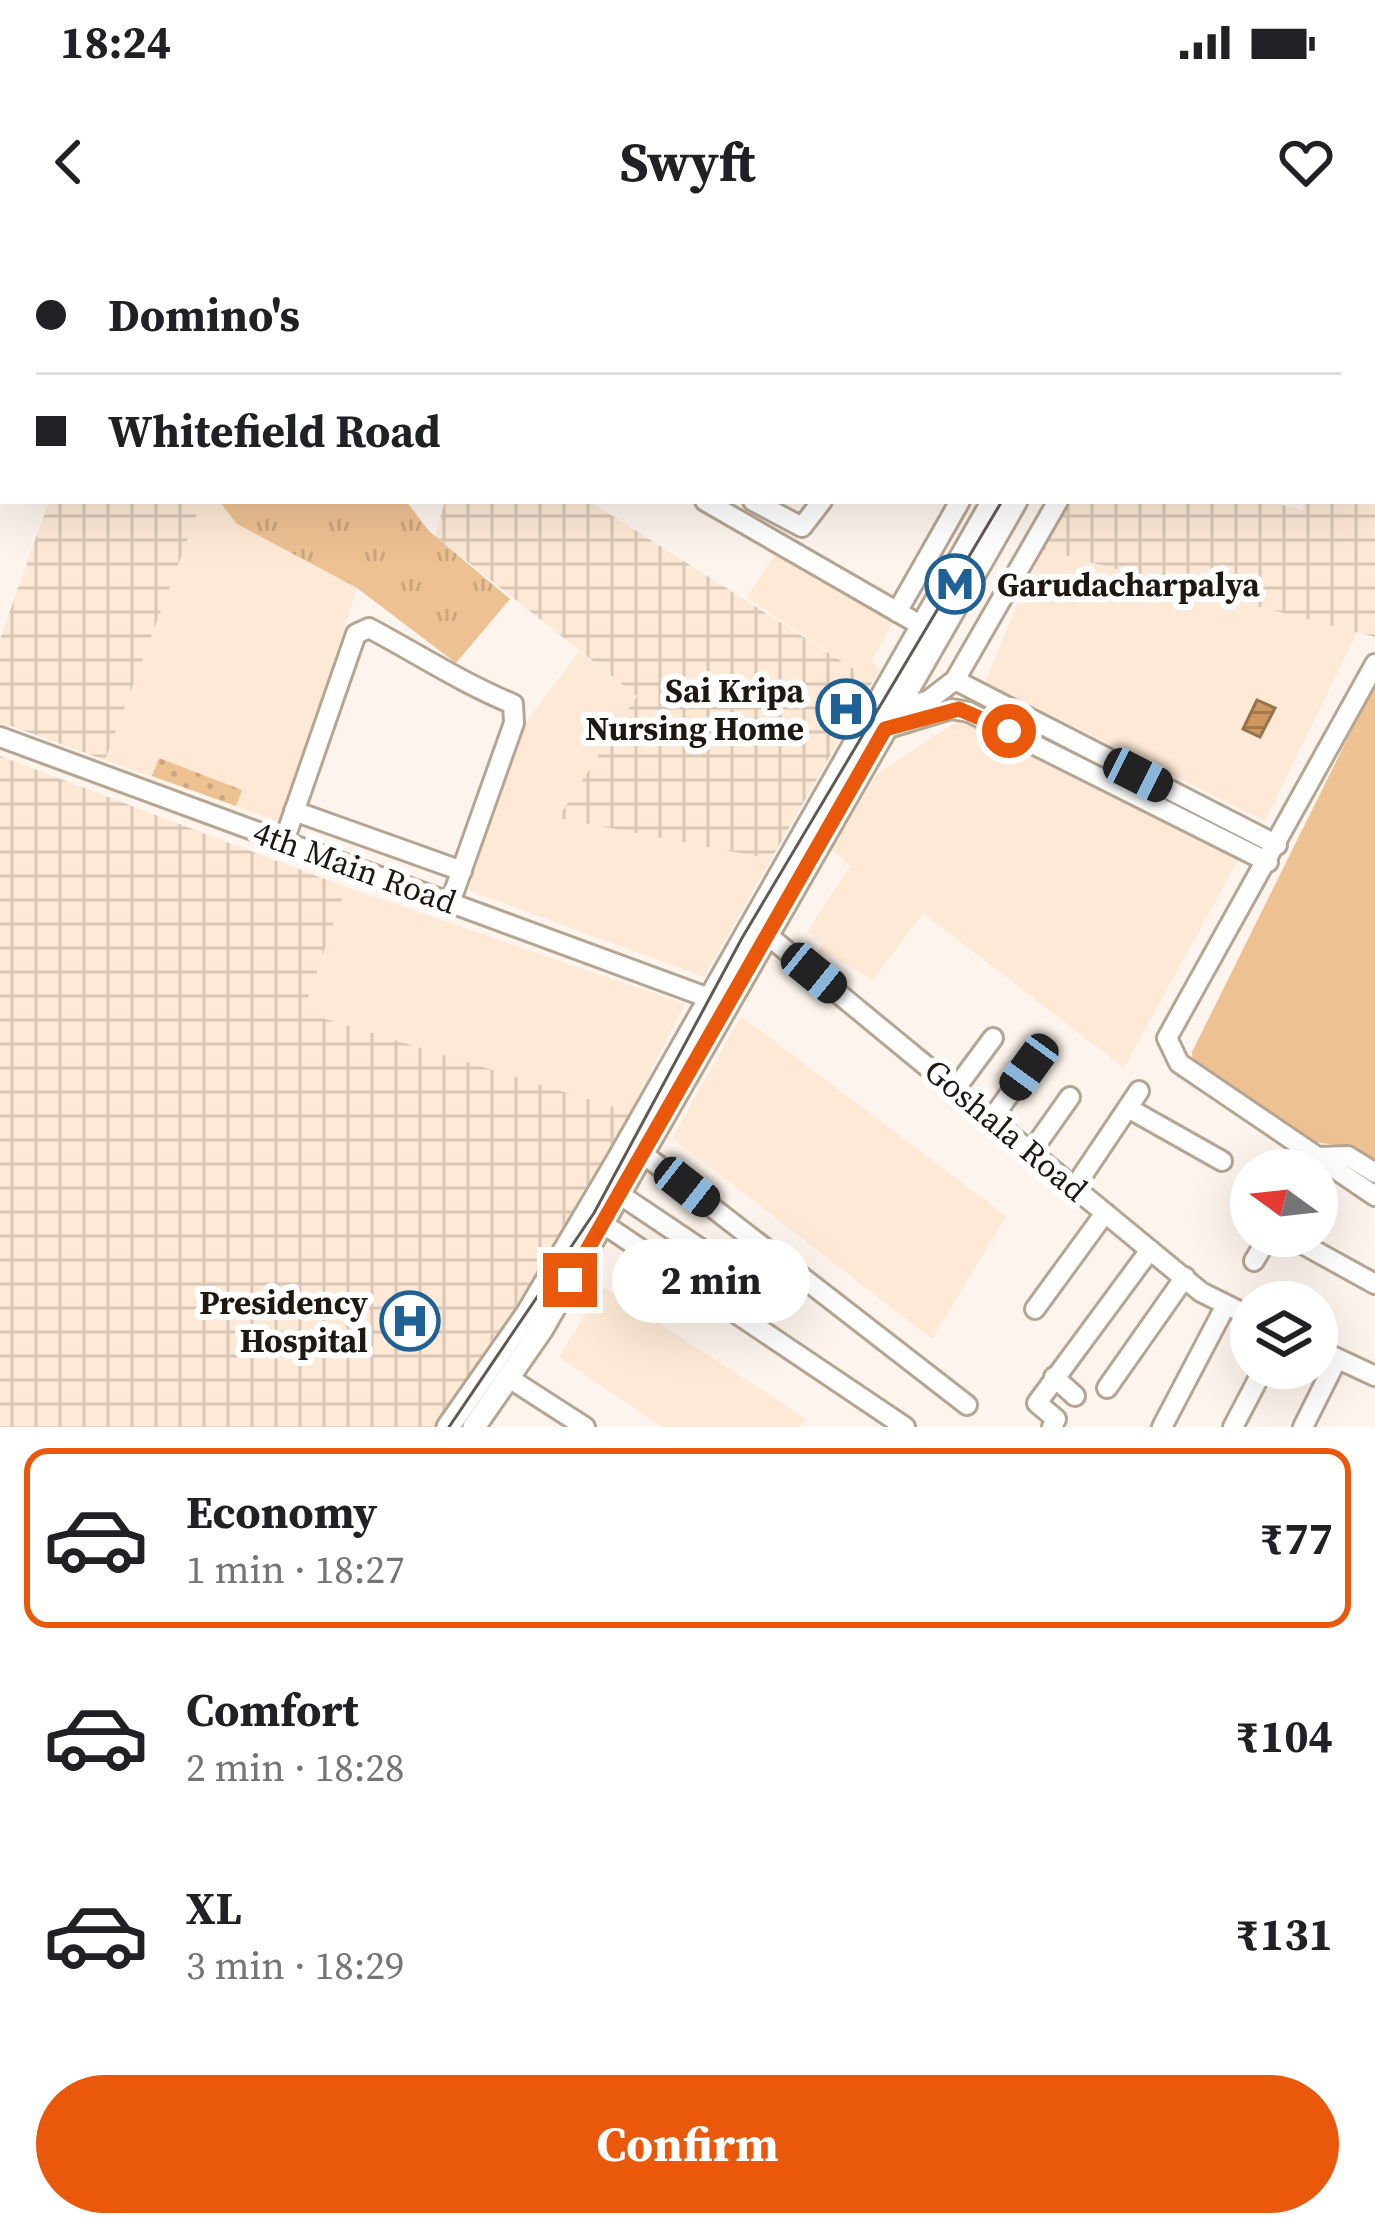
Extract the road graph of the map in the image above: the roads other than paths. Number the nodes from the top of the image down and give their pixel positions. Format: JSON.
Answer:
{"nodes":[{"id":1,"x":710,"y":504,"type":"edge"},
{"id":2,"x":759,"y":504,"type":"edge"},
{"id":3,"x":819,"y":504,"type":"edge"},
{"id":4,"x":958,"y":504,"type":"edge"},
{"id":5,"x":991,"y":504,"type":"edge"},
{"id":6,"x":1014,"y":504,"type":"edge"},
{"id":7,"x":1056,"y":504,"type":"edge"},
{"id":8,"x":897,"y":612,"type":"junction"},
{"id":9,"x":922,"y":626,"type":"junction"},
{"id":10,"x":1375,"y":664,"type":"edge"},
{"id":11,"x":955,"y":680,"type":"junction"},
{"id":12,"x":891,"y":720,"type":"junction"},
{"id":13,"x":0,"y":737,"type":"edge"},
{"id":14,"x":1133,"y":783,"type":"junction"},
{"id":15,"x":294,"y":811,"type":"junction"},
{"id":16,"x":284,"y":841,"type":"junction"},
{"id":17,"x":1272,"y":854,"type":"junction"},
{"id":18,"x":462,"y":871,"type":"junction"},
{"id":19,"x":450,"y":903,"type":"junction"},
{"id":20,"x":766,"y":934,"type":"junction"},
{"id":21,"x":709,"y":998,"type":"junction"},
{"id":22,"x":993,"y":1038,"type":"dead end"},
{"id":23,"x":1029,"y":1067,"type":"dead end"},
{"id":24,"x":956,"y":1088,"type":"junction"},
{"id":25,"x":1070,"y":1097,"type":"dead end"},
{"id":26,"x":991,"y":1120,"type":"junction"},
{"id":27,"x":1306,"y":1149,"type":"edge"},
{"id":28,"x":1031,"y":1152,"type":"junction"},
{"id":29,"x":642,"y":1153,"type":"junction"},
{"id":30,"x":1338,"y":1156,"type":"edge"},
{"id":31,"x":1222,"y":1161,"type":"dead end"},
{"id":32,"x":1338,"y":1171,"type":"edge"},
{"id":33,"x":1375,"y":1173,"type":"edge"},
{"id":34,"x":1075,"y":1188,"type":"junction"},
{"id":35,"x":619,"y":1194,"type":"junction"},
{"id":36,"x":1375,"y":1196,"type":"edge"},
{"id":37,"x":1106,"y":1213,"type":"junction"},
{"id":38,"x":602,"y":1223,"type":"junction"},
{"id":39,"x":1150,"y":1250,"type":"junction"},
{"id":40,"x":1257,"y":1257,"type":"edge"},
{"id":41,"x":1326,"y":1257,"type":"edge"},
{"id":42,"x":1254,"y":1262,"type":"dead end"},
{"id":43,"x":1184,"y":1277,"type":"junction"},
{"id":44,"x":1375,"y":1284,"type":"edge"},
{"id":45,"x":759,"y":1288,"type":"dead end"},
{"id":46,"x":1226,"y":1304,"type":"junction"},
{"id":47,"x":1230,"y":1306,"type":"edge"},
{"id":48,"x":1035,"y":1310,"type":"dead end"},
{"id":49,"x":1338,"y":1359,"type":"edge"},
{"id":50,"x":1372,"y":1368,"type":"edge"},
{"id":51,"x":1054,"y":1377,"type":"junction"},
{"id":52,"x":509,"y":1378,"type":"junction"},
{"id":53,"x":1107,"y":1388,"type":"dead end"},
{"id":54,"x":1253,"y":1389,"type":"edge"},
{"id":55,"x":1322,"y":1389,"type":"edge"},
{"id":56,"x":1075,"y":1396,"type":"dead end"},
{"id":57,"x":967,"y":1405,"type":"dead end"},
{"id":58,"x":448,"y":1427,"type":"edge"},
{"id":59,"x":474,"y":1427,"type":"edge"},
{"id":60,"x":585,"y":1427,"type":"edge"},
{"id":61,"x":905,"y":1427,"type":"edge"},
{"id":62,"x":1052,"y":1427,"type":"edge"},
{"id":63,"x":1162,"y":1427,"type":"edge"},
{"id":64,"x":1233,"y":1427,"type":"edge"},
{"id":65,"x":1303,"y":1427,"type":"edge"}],
"edges":[{"from":1,"to":8,"type":"street"},
{"from":2,"to":3,"type":"street"},
{"from":4,"to":8,"type":"street"},
{"from":5,"to":9,"type":"main road"},
{"from":6,"to":12,"type":"main road"},
{"from":7,"to":11,"type":"street"},
{"from":8,"to":9,"type":"street"},
{"from":9,"to":21,"type":"main road"},
{"from":10,"to":17,"type":"street"},
{"from":11,"to":12,"type":"street"},
{"from":11,"to":14,"type":"street"},
{"from":12,"to":14,"type":"street"},
{"from":12,"to":20,"type":"main road"},
{"from":13,"to":16,"type":"street","name":"4th Main Road"},
{"from":14,"to":17,"type":"street"},
{"from":15,"to":16,"type":"street"},
{"from":15,"to":18,"type":"street"},
{"from":15,"to":18,"type":"street"},
{"from":16,"to":19,"type":"street","name":"4th Main Road"},
{"from":17,"to":27,"type":"street"},
{"from":18,"to":19,"type":"street"},
{"from":19,"to":21,"type":"street","name":"4th Main Road"},
{"from":20,"to":24,"type":"street","name":"Goshala Road"},
{"from":20,"to":29,"type":"main road"},
{"from":21,"to":58,"type":"main road"},
{"from":22,"to":24,"type":"street"},
{"from":23,"to":26,"type":"street"},
{"from":24,"to":26,"type":"street","name":"Goshala Road"},
{"from":25,"to":28,"type":"street"},
{"from":26,"to":28,"type":"street","name":"Goshala Road"},
{"from":28,"to":34,"type":"street","name":"Goshala Road"},
{"from":29,"to":35,"type":"main road"},
{"from":29,"to":57,"type":"street"},
{"from":30,"to":33,"type":"street"},
{"from":31,"to":34,"type":"street"},
{"from":32,"to":36,"type":"street"},
{"from":34,"to":37,"type":"street","name":"Goshala Road"},
{"from":35,"to":38,"type":"main road"},
{"from":35,"to":45,"type":"street"},
{"from":37,"to":39,"type":"street","name":"Goshala Road"},
{"from":37,"to":48,"type":"street"},
{"from":38,"to":52,"type":"main road"},
{"from":38,"to":61,"type":"street"},
{"from":39,"to":43,"type":"street","name":"Goshala Road"},
{"from":39,"to":51,"type":"street"},
{"from":40,"to":42,"type":"street"},
{"from":41,"to":44,"type":"street"},
{"from":43,"to":46,"type":"street","name":"Goshala Road"},
{"from":43,"to":53,"type":"street"},
{"from":46,"to":47,"type":"street","name":"Goshala Road"},
{"from":46,"to":63,"type":"street"},
{"from":49,"to":50,"type":"street"},
{"from":51,"to":56,"type":"street"},
{"from":51,"to":62,"type":"street"},
{"from":52,"to":59,"type":"main road"},
{"from":52,"to":60,"type":"street"},
{"from":54,"to":64,"type":"street"},
{"from":55,"to":65,"type":"street"}]}
